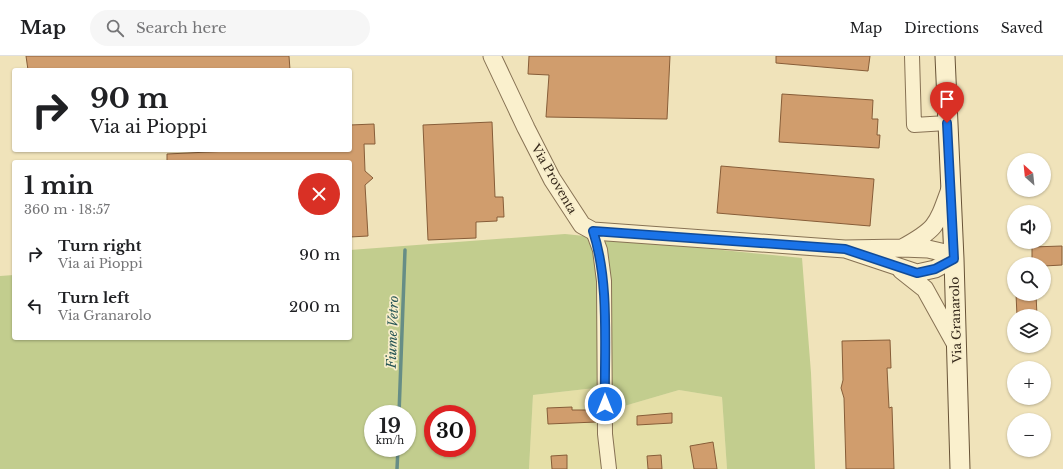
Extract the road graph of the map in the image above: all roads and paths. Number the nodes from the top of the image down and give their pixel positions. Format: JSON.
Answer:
{"nodes":[{"id":1,"x":492,"y":56,"type":"edge"},
{"id":2,"x":912,"y":56,"type":"edge"},
{"id":3,"x":945,"y":56,"type":"edge"},
{"id":4,"x":947,"y":123,"type":"junction"},
{"id":5,"x":951,"y":188,"type":"junction"},
{"id":6,"x":593,"y":231,"type":"junction"},
{"id":7,"x":902,"y":248,"type":"junction"},
{"id":8,"x":845,"y":249,"type":"junction"},
{"id":9,"x":954,"y":259,"type":"junction"},
{"id":10,"x":896,"y":266,"type":"junction"},
{"id":11,"x":956,"y":345,"type":"junction"},
{"id":12,"x":609,"y":469,"type":"edge"},
{"id":13,"x":960,"y":469,"type":"edge"}],
"edges":[{"from":1,"to":6,"type":"street","name":"Via Proventa"},
{"from":2,"to":4,"type":"street"},
{"from":3,"to":4,"type":"main road","name":"Via Granarolo"},
{"from":4,"to":5,"type":"main road","name":"Via Granarolo"},
{"from":5,"to":7,"type":"street"},
{"from":5,"to":9,"type":"main road","name":"Via Granarolo"},
{"from":6,"to":8,"type":"street"},
{"from":6,"to":12,"type":"street"},
{"from":7,"to":8,"type":"street"},
{"from":7,"to":9,"type":"street"},
{"from":8,"to":10,"type":"street"},
{"from":9,"to":10,"type":"street"},
{"from":9,"to":11,"type":"main road","name":"Via Granarolo"},
{"from":10,"to":11,"type":"street"},
{"from":11,"to":13,"type":"main road","name":"Via Granarolo"}]}
